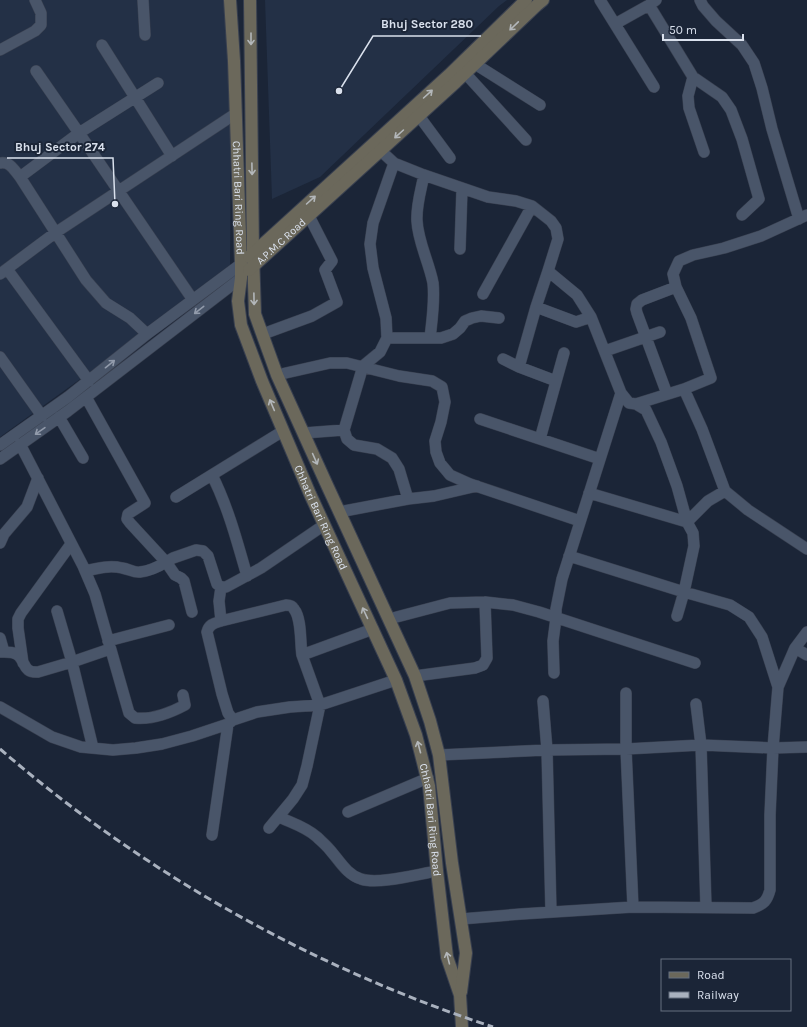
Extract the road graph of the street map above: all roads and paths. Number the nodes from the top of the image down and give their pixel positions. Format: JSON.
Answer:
{"nodes":[{"id":1,"x":35,"y":0,"type":"edge"},
{"id":2,"x":143,"y":0,"type":"edge"},
{"id":3,"x":230,"y":0,"type":"edge"},
{"id":4,"x":250,"y":0,"type":"edge"},
{"id":5,"x":526,"y":0,"type":"edge"},
{"id":6,"x":543,"y":0,"type":"edge"},
{"id":7,"x":600,"y":0,"type":"edge"},
{"id":8,"x":700,"y":0,"type":"edge"},
{"id":9,"x":652,"y":3,"type":"edge"},
{"id":10,"x":615,"y":24,"type":"junction"},
{"id":11,"x":145,"y":35,"type":"dead end"},
{"id":12,"x":102,"y":45,"type":"dead end"},
{"id":13,"x":0,"y":50,"type":"edge"},
{"id":14,"x":475,"y":64,"type":"junction"},
{"id":15,"x":36,"y":71,"type":"dead end"},
{"id":16,"x":466,"y":73,"type":"junction"},
{"id":17,"x":693,"y":77,"type":"junction"},
{"id":18,"x":158,"y":82,"type":"dead end"},
{"id":19,"x":654,"y":87,"type":"dead end"},
{"id":20,"x":135,"y":97,"type":"junction"},
{"id":21,"x":540,"y":105,"type":"dead end"},
{"id":22,"x":235,"y":114,"type":"junction"},
{"id":23,"x":419,"y":116,"type":"junction"},
{"id":24,"x":79,"y":133,"type":"junction"},
{"id":25,"x":526,"y":140,"type":"dead end"},
{"id":26,"x":381,"y":151,"type":"junction"},
{"id":27,"x":704,"y":152,"type":"dead end"},
{"id":28,"x":172,"y":156,"type":"junction"},
{"id":29,"x":450,"y":158,"type":"dead end"},
{"id":30,"x":0,"y":163,"type":"edge"},
{"id":31,"x":394,"y":163,"type":"junction"},
{"id":32,"x":424,"y":175,"type":"junction"},
{"id":33,"x":20,"y":177,"type":"junction"},
{"id":34,"x":462,"y":189,"type":"junction"},
{"id":35,"x":119,"y":191,"type":"junction"},
{"id":36,"x":532,"y":206,"type":"junction"},
{"id":37,"x":742,"y":215,"type":"dead end"},
{"id":38,"x":309,"y":216,"type":"junction"},
{"id":39,"x":803,"y":217,"type":"edge"},
{"id":40,"x":55,"y":233,"type":"junction"},
{"id":41,"x":460,"y":248,"type":"dead end"},
{"id":42,"x":253,"y":253,"type":"junction"},
{"id":43,"x":241,"y":264,"type":"junction"},
{"id":44,"x":254,"y":266,"type":"junction"},
{"id":45,"x":3,"y":271,"type":"edge"},
{"id":46,"x":548,"y":271,"type":"junction"},
{"id":47,"x":241,"y":278,"type":"junction"},
{"id":48,"x":676,"y":287,"type":"junction"},
{"id":49,"x":483,"y":294,"type":"dead end"},
{"id":50,"x":193,"y":300,"type":"junction"},
{"id":51,"x":536,"y":307,"type":"junction"},
{"id":52,"x":591,"y":317,"type":"junction"},
{"id":53,"x":498,"y":318,"type":"dead end"},
{"id":54,"x":660,"y":332,"type":"dead end"},
{"id":55,"x":147,"y":334,"type":"junction"},
{"id":56,"x":263,"y":334,"type":"junction"},
{"id":57,"x":646,"y":337,"type":"junction"},
{"id":58,"x":388,"y":338,"type":"junction"},
{"id":59,"x":430,"y":338,"type":"junction"},
{"id":60,"x":604,"y":351,"type":"junction"},
{"id":61,"x":564,"y":353,"type":"dead end"},
{"id":62,"x":0,"y":357,"type":"edge"},
{"id":63,"x":503,"y":359,"type":"dead end"},
{"id":64,"x":363,"y":366,"type":"junction"},
{"id":65,"x":520,"y":367,"type":"junction"},
{"id":66,"x":278,"y":375,"type":"junction"},
{"id":67,"x":556,"y":380,"type":"junction"},
{"id":68,"x":89,"y":381,"type":"junction"},
{"id":69,"x":684,"y":388,"type":"junction"},
{"id":70,"x":621,"y":393,"type":"junction"},
{"id":71,"x":667,"y":394,"type":"junction"},
{"id":72,"x":86,"y":397,"type":"junction"},
{"id":73,"x":636,"y":404,"type":"junction"},
{"id":74,"x":42,"y":416,"type":"junction"},
{"id":75,"x":59,"y":418,"type":"junction"},
{"id":76,"x":480,"y":419,"type":"dead end"},
{"id":77,"x":344,"y":430,"type":"junction"},
{"id":78,"x":283,"y":431,"type":"junction"},
{"id":79,"x":304,"y":433,"type":"junction"},
{"id":80,"x":540,"y":439,"type":"junction"},
{"id":81,"x":20,"y":444,"type":"junction"},
{"id":82,"x":0,"y":445,"type":"edge"},
{"id":83,"x":83,"y":458,"type":"dead end"},
{"id":84,"x":0,"y":459,"type":"edge"},
{"id":85,"x":600,"y":459,"type":"junction"},
{"id":86,"x":212,"y":475,"type":"junction"},
{"id":87,"x":38,"y":478,"type":"junction"},
{"id":88,"x":477,"y":486,"type":"junction"},
{"id":89,"x":725,"y":491,"type":"junction"},
{"id":90,"x":589,"y":493,"type":"junction"},
{"id":91,"x":176,"y":497,"type":"dead end"},
{"id":92,"x":408,"y":499,"type":"junction"},
{"id":93,"x":339,"y":512,"type":"junction"},
{"id":94,"x":580,"y":521,"type":"junction"},
{"id":95,"x":687,"y":522,"type":"junction"},
{"id":96,"x":324,"y":525,"type":"junction"},
{"id":97,"x":1,"y":535,"type":"edge"},
{"id":98,"x":71,"y":544,"type":"junction"},
{"id":99,"x":807,"y":549,"type":"edge"},
{"id":100,"x":569,"y":556,"type":"junction"},
{"id":101,"x":166,"y":562,"type":"junction"},
{"id":102,"x":85,"y":571,"type":"junction"},
{"id":103,"x":247,"y":576,"type":"junction"},
{"id":104,"x":221,"y":587,"type":"junction"},
{"id":105,"x":684,"y":592,"type":"junction"},
{"id":106,"x":485,"y":602,"type":"junction"},
{"id":107,"x":57,"y":611,"type":"dead end"},
{"id":108,"x":192,"y":612,"type":"dead end"},
{"id":109,"x":677,"y":616,"type":"dead end"},
{"id":110,"x":556,"y":618,"type":"junction"},
{"id":111,"x":389,"y":619,"type":"junction"},
{"id":112,"x":221,"y":621,"type":"junction"},
{"id":113,"x":169,"y":625,"type":"dead end"},
{"id":114,"x":373,"y":629,"type":"junction"},
{"id":115,"x":807,"y":632,"type":"edge"},
{"id":116,"x":0,"y":638,"type":"edge"},
{"id":117,"x":109,"y":645,"type":"junction"},
{"id":118,"x":795,"y":648,"type":"junction"},
{"id":119,"x":2,"y":652,"type":"edge"},
{"id":120,"x":302,"y":655,"type":"junction"},
{"id":121,"x":807,"y":655,"type":"edge"},
{"id":122,"x":72,"y":662,"type":"junction"},
{"id":123,"x":23,"y":663,"type":"junction"},
{"id":124,"x":695,"y":663,"type":"dead end"},
{"id":125,"x":554,"y":673,"type":"dead end"},
{"id":126,"x":415,"y":676,"type":"junction"},
{"id":127,"x":396,"y":680,"type":"junction"},
{"id":128,"x":778,"y":687,"type":"junction"},
{"id":129,"x":626,"y":693,"type":"dead end"},
{"id":130,"x":183,"y":695,"type":"dead end"},
{"id":131,"x":543,"y":701,"type":"dead end"},
{"id":132,"x":696,"y":704,"type":"dead end"},
{"id":133,"x":320,"y":705,"type":"junction"},
{"id":134,"x":0,"y":707,"type":"edge"},
{"id":135,"x":230,"y":722,"type":"junction"},
{"id":136,"x":700,"y":745,"type":"junction"},
{"id":137,"x":807,"y":747,"type":"edge"},
{"id":138,"x":93,"y":748,"type":"junction"},
{"id":139,"x":773,"y":748,"type":"junction"},
{"id":140,"x":626,"y":749,"type":"junction"},
{"id":141,"x":547,"y":750,"type":"junction"},
{"id":142,"x":439,"y":756,"type":"junction"},
{"id":143,"x":428,"y":778,"type":"junction"},
{"id":144,"x":348,"y":812,"type":"dead end"},
{"id":145,"x":279,"y":817,"type":"junction"},
{"id":146,"x":269,"y":828,"type":"dead end"},
{"id":147,"x":212,"y":835,"type":"dead end"},
{"id":148,"x":437,"y":870,"type":"junction"},
{"id":149,"x":633,"y":907,"type":"junction"},
{"id":150,"x":706,"y":907,"type":"junction"},
{"id":151,"x":551,"y":912,"type":"junction"},
{"id":152,"x":461,"y":919,"type":"junction"},
{"id":153,"x":460,"y":995,"type":"junction"},
{"id":154,"x":462,"y":1027,"type":"edge"}],
"edges":[{"from":1,"to":13,"type":"street"},
{"from":2,"to":11,"type":"street"},
{"from":3,"to":22,"type":"main road","name":"Chhatri Bari Ring Road"},
{"from":4,"to":42,"type":"main road","one_way":true},
{"from":42,"to":5,"type":"main road","name":"A.P.M.C Road","one_way":true},
{"from":6,"to":14,"type":"main road","name":"A.P.M.C Road","one_way":true},
{"from":7,"to":10,"type":"street"},
{"from":8,"to":39,"type":"street"},
{"from":9,"to":10,"type":"street"},
{"from":9,"to":17,"type":"street"},
{"from":10,"to":19,"type":"street"},
{"from":12,"to":20,"type":"street"},
{"from":14,"to":16,"type":"main road","name":"A.P.M.C Road"},
{"from":14,"to":21,"type":"street"},
{"from":15,"to":24,"type":"street"},
{"from":16,"to":23,"type":"main road","name":"A.P.M.C Road"},
{"from":16,"to":25,"type":"street"},
{"from":17,"to":27,"type":"street"},
{"from":17,"to":37,"type":"street"},
{"from":18,"to":20,"type":"street"},
{"from":20,"to":24,"type":"street"},
{"from":20,"to":28,"type":"street"},
{"from":22,"to":28,"type":"street"},
{"from":22,"to":43,"type":"main road","name":"Chhatri Bari Ring Road"},
{"from":23,"to":26,"type":"main road","name":"A.P.M.C Road","one_way":true},
{"from":23,"to":29,"type":"street"},
{"from":24,"to":33,"type":"street"},
{"from":24,"to":35,"type":"street"},
{"from":26,"to":31,"type":"street"},
{"from":26,"to":38,"type":"main road","name":"A.P.M.C Road"},
{"from":28,"to":35,"type":"street"},
{"from":30,"to":33,"type":"street"},
{"from":31,"to":32,"type":"street"},
{"from":31,"to":58,"type":"street"},
{"from":32,"to":34,"type":"street"},
{"from":32,"to":59,"type":"street"},
{"from":33,"to":40,"type":"street"},
{"from":34,"to":36,"type":"street"},
{"from":34,"to":41,"type":"street"},
{"from":35,"to":40,"type":"street"},
{"from":35,"to":50,"type":"street"},
{"from":36,"to":46,"type":"street"},
{"from":36,"to":49,"type":"street"},
{"from":38,"to":44,"type":"main road","name":"A.P.M.C Road"},
{"from":38,"to":56,"type":"street"},
{"from":39,"to":48,"type":"street"},
{"from":40,"to":45,"type":"street"},
{"from":40,"to":55,"type":"street"},
{"from":42,"to":43,"type":"main road","name":"A.P.M.C Road"},
{"from":42,"to":44,"type":"main road"},
{"from":43,"to":47,"type":"main road","name":"Chhatri Bari Ring Road"},
{"from":43,"to":50,"type":"street","name":"A.P.M.C Road"},
{"from":44,"to":47,"type":"main road","name":"A.P.M.C Road"},
{"from":44,"to":56,"type":"main road","one_way":true},
{"from":45,"to":68,"type":"street"},
{"from":46,"to":51,"type":"street"},
{"from":46,"to":52,"type":"street"},
{"from":47,"to":72,"type":"street","name":"A.P.M.C Road","one_way":true},
{"from":78,"to":47,"type":"main road","name":"Chhatri Bari Ring Road","one_way":true},
{"from":48,"to":57,"type":"street"},
{"from":48,"to":69,"type":"street"},
{"from":50,"to":55,"type":"street","name":"A.P.M.C Road"},
{"from":51,"to":52,"type":"street"},
{"from":51,"to":65,"type":"street"},
{"from":52,"to":60,"type":"street"},
{"from":53,"to":59,"type":"street"},
{"from":54,"to":57,"type":"street"},
{"from":68,"to":55,"type":"street","name":"A.P.M.C Road","one_way":true},
{"from":56,"to":66,"type":"main road"},
{"from":57,"to":60,"type":"street"},
{"from":57,"to":71,"type":"street"},
{"from":58,"to":59,"type":"street"},
{"from":58,"to":64,"type":"street"},
{"from":60,"to":70,"type":"street"},
{"from":61,"to":67,"type":"street"},
{"from":62,"to":74,"type":"street"},
{"from":63,"to":65,"type":"street"},
{"from":64,"to":66,"type":"street"},
{"from":64,"to":77,"type":"street"},
{"from":64,"to":88,"type":"street"},
{"from":65,"to":67,"type":"street"},
{"from":66,"to":79,"type":"main road"},
{"from":67,"to":80,"type":"street"},
{"from":68,"to":74,"type":"street","name":"A.P.M.C Road"},
{"from":69,"to":71,"type":"street"},
{"from":69,"to":89,"type":"street"},
{"from":70,"to":73,"type":"street"},
{"from":70,"to":85,"type":"street"},
{"from":71,"to":73,"type":"street"},
{"from":72,"to":75,"type":"street","name":"A.P.M.C Road"},
{"from":72,"to":101,"type":"street"},
{"from":73,"to":95,"type":"street"},
{"from":74,"to":82,"type":"street","name":"A.P.M.C Road"},
{"from":75,"to":81,"type":"street","name":"A.P.M.C Road","one_way":true},
{"from":75,"to":83,"type":"street"},
{"from":76,"to":80,"type":"street"},
{"from":77,"to":79,"type":"street"},
{"from":77,"to":92,"type":"street"},
{"from":78,"to":86,"type":"street"},
{"from":78,"to":96,"type":"main road","name":"Chhatri Bari Ring Road"},
{"from":79,"to":93,"type":"main road","one_way":true},
{"from":80,"to":85,"type":"street"},
{"from":81,"to":84,"type":"street","name":"A.P.M.C Road"},
{"from":81,"to":87,"type":"street"},
{"from":85,"to":90,"type":"street"},
{"from":86,"to":91,"type":"street"},
{"from":86,"to":103,"type":"street"},
{"from":87,"to":97,"type":"street"},
{"from":87,"to":98,"type":"street"},
{"from":88,"to":92,"type":"street"},
{"from":88,"to":94,"type":"street"},
{"from":89,"to":95,"type":"street"},
{"from":89,"to":99,"type":"street"},
{"from":90,"to":94,"type":"street"},
{"from":90,"to":95,"type":"street"},
{"from":92,"to":93,"type":"street"},
{"from":93,"to":111,"type":"main road"},
{"from":94,"to":100,"type":"street"},
{"from":95,"to":105,"type":"street"},
{"from":96,"to":103,"type":"street"},
{"from":114,"to":96,"type":"main road","name":"Chhatri Bari Ring Road","one_way":true},
{"from":98,"to":102,"type":"street"},
{"from":98,"to":123,"type":"street"},
{"from":100,"to":105,"type":"street"},
{"from":100,"to":110,"type":"street"},
{"from":101,"to":102,"type":"street"},
{"from":101,"to":104,"type":"street"},
{"from":101,"to":108,"type":"street"},
{"from":102,"to":117,"type":"street"},
{"from":103,"to":104,"type":"street"},
{"from":104,"to":112,"type":"street"},
{"from":105,"to":109,"type":"street"},
{"from":105,"to":128,"type":"street"},
{"from":106,"to":110,"type":"street"},
{"from":106,"to":111,"type":"street"},
{"from":106,"to":126,"type":"street"},
{"from":107,"to":122,"type":"street"},
{"from":110,"to":124,"type":"street"},
{"from":110,"to":125,"type":"street"},
{"from":111,"to":126,"type":"main road"},
{"from":112,"to":120,"type":"street"},
{"from":112,"to":135,"type":"street"},
{"from":113,"to":117,"type":"street"},
{"from":114,"to":120,"type":"street"},
{"from":114,"to":127,"type":"main road","name":"Chhatri Bari Ring Road"},
{"from":115,"to":118,"type":"street"},
{"from":116,"to":119,"type":"street"},
{"from":117,"to":122,"type":"street"},
{"from":117,"to":130,"type":"street"},
{"from":118,"to":121,"type":"street"},
{"from":118,"to":128,"type":"street"},
{"from":119,"to":123,"type":"street"},
{"from":120,"to":133,"type":"street"},
{"from":122,"to":123,"type":"street"},
{"from":122,"to":138,"type":"street"},
{"from":126,"to":142,"type":"main road"},
{"from":127,"to":133,"type":"street"},
{"from":143,"to":127,"type":"main road","name":"Chhatri Bari Ring Road","one_way":true},
{"from":128,"to":139,"type":"street"},
{"from":129,"to":140,"type":"street"},
{"from":131,"to":141,"type":"street"},
{"from":132,"to":136,"type":"street"},
{"from":133,"to":135,"type":"street"},
{"from":133,"to":145,"type":"street"},
{"from":134,"to":138,"type":"street"},
{"from":135,"to":138,"type":"street"},
{"from":135,"to":147,"type":"street"},
{"from":136,"to":139,"type":"street"},
{"from":136,"to":140,"type":"street"},
{"from":136,"to":150,"type":"street"},
{"from":137,"to":139,"type":"street"},
{"from":139,"to":150,"type":"street"},
{"from":140,"to":141,"type":"street"},
{"from":140,"to":149,"type":"street"},
{"from":141,"to":142,"type":"street"},
{"from":141,"to":151,"type":"street"},
{"from":142,"to":152,"type":"main road"},
{"from":143,"to":144,"type":"street"},
{"from":143,"to":148,"type":"main road","name":"Chhatri Bari Ring Road"},
{"from":145,"to":146,"type":"street"},
{"from":145,"to":148,"type":"street"},
{"from":153,"to":148,"type":"main road","name":"Chhatri Bari Ring Road","one_way":true},
{"from":149,"to":150,"type":"street"},
{"from":149,"to":151,"type":"street"},
{"from":151,"to":152,"type":"street"},
{"from":152,"to":153,"type":"main road"},
{"from":153,"to":154,"type":"main road","name":"Chhatri Bari Ring Road"}]}
